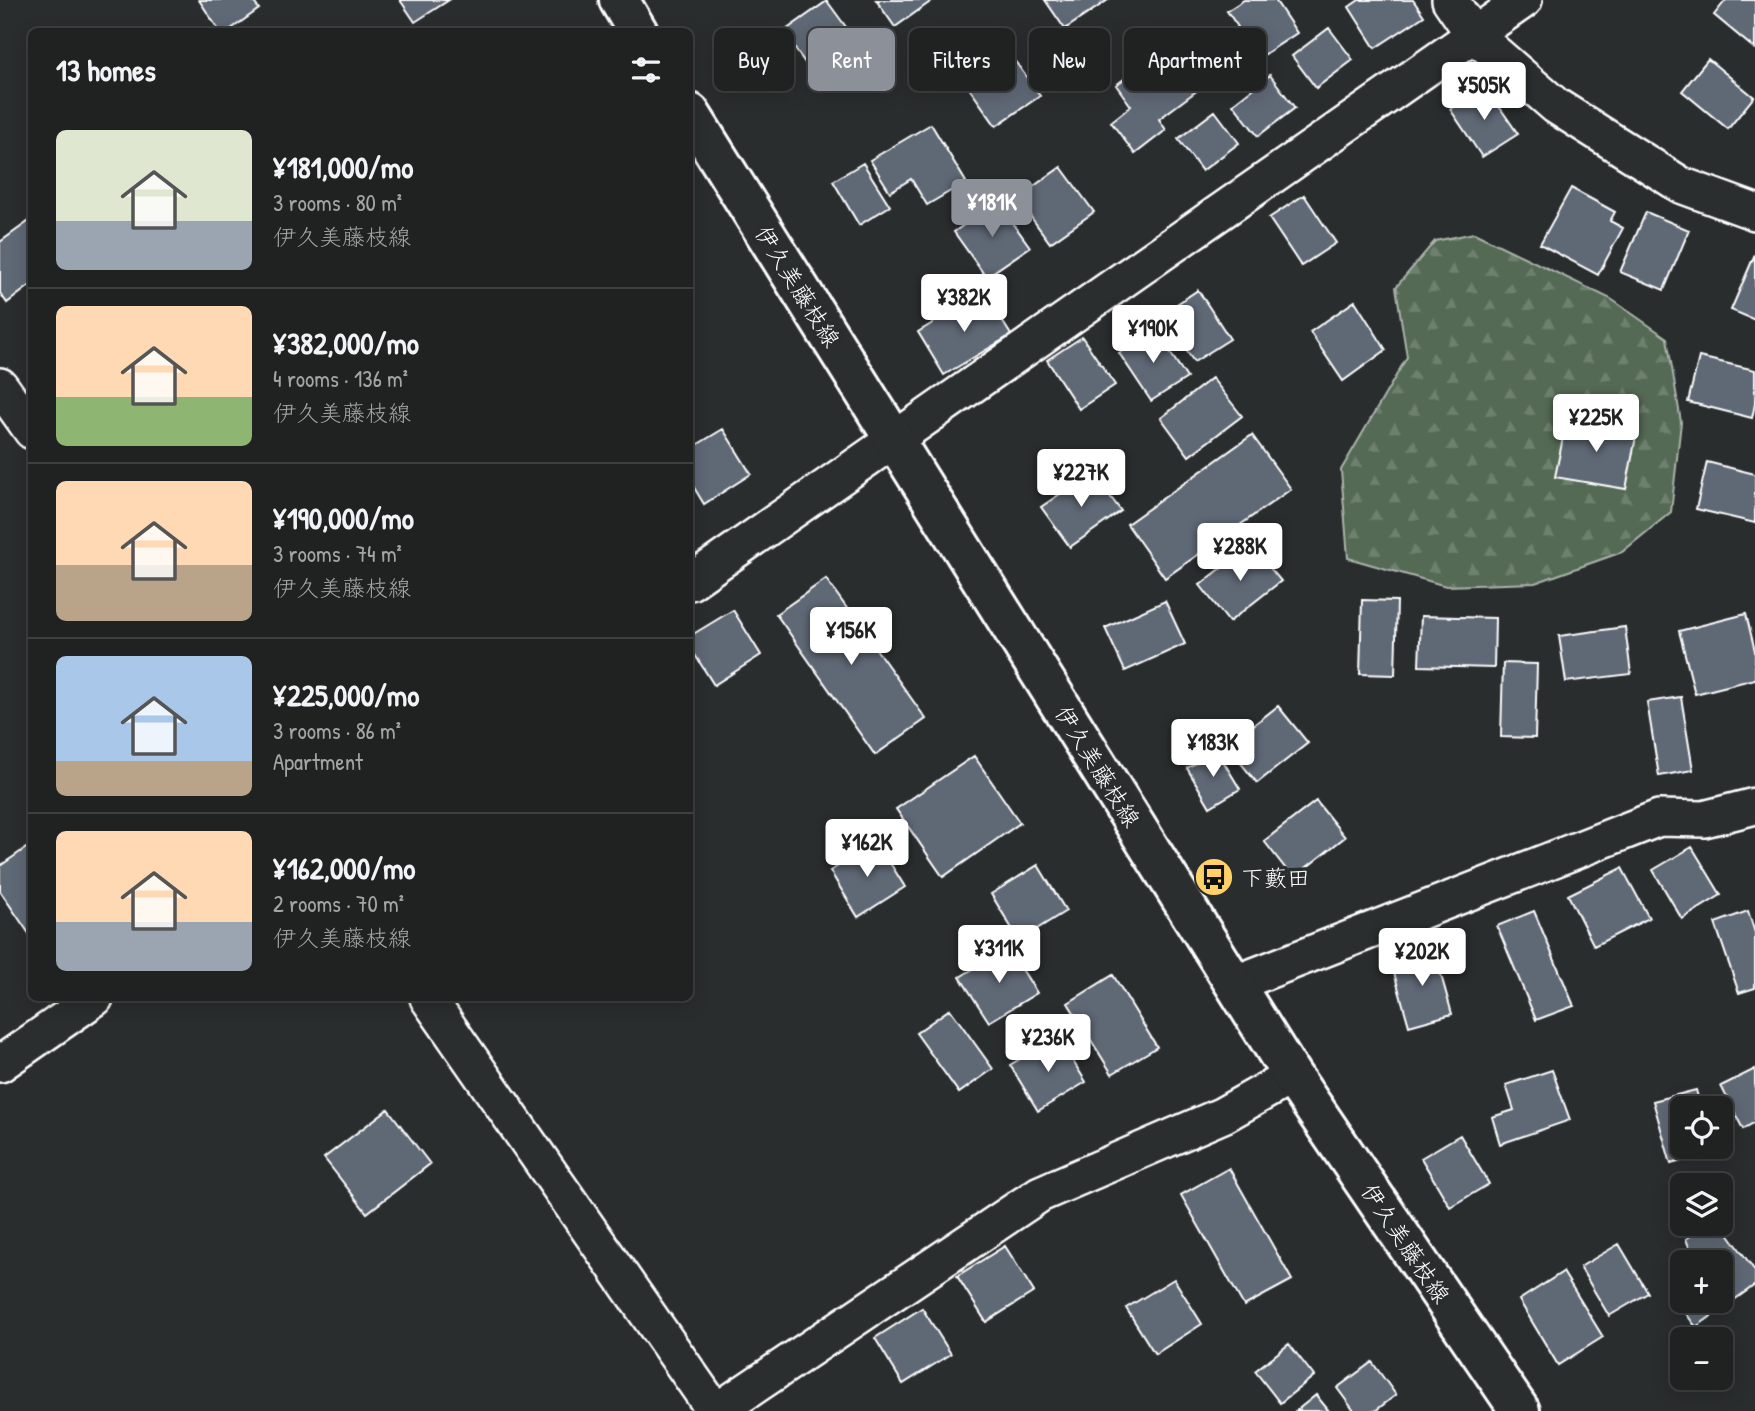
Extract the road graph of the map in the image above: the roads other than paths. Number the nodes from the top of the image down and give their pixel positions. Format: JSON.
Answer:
{"nodes":[{"id":1,"x":619,"y":0,"type":"edge"},
{"id":2,"x":1450,"y":0,"type":"edge"},
{"id":3,"x":1524,"y":0,"type":"edge"},
{"id":4,"x":636,"y":28,"type":"edge"},
{"id":5,"x":1474,"y":35,"type":"junction"},
{"id":6,"x":693,"y":118,"type":"edge"},
{"id":7,"x":1755,"y":212,"type":"edge"},
{"id":8,"x":0,"y":386,"type":"edge"},
{"id":9,"x":28,"y":425,"type":"edge"},
{"id":10,"x":894,"y":440,"type":"junction"},
{"id":11,"x":693,"y":580,"type":"edge"},
{"id":12,"x":1755,"y":806,"type":"edge"},
{"id":13,"x":1234,"y":984,"type":"junction"},
{"id":14,"x":91,"y":1001,"type":"edge"},
{"id":15,"x":431,"y":1001,"type":"edge"},
{"id":16,"x":0,"y":1064,"type":"edge"},
{"id":17,"x":1292,"y":1076,"type":"junction"},
{"id":18,"x":716,"y":1411,"type":"edge"},
{"id":19,"x":1520,"y":1411,"type":"edge"}],
"edges":[{"from":1,"to":4,"type":"main road"},
{"from":2,"to":5,"type":"street"},
{"from":3,"to":5,"type":"street"},
{"from":5,"to":7,"type":"street"},
{"from":5,"to":10,"type":"street"},
{"from":6,"to":10,"type":"main road","name":"伊久美藤枝線"},
{"from":8,"to":9,"type":"street"},
{"from":10,"to":11,"type":"street"},
{"from":10,"to":13,"type":"main road","name":"伊久美藤枝線"},
{"from":12,"to":13,"type":"street"},
{"from":13,"to":17,"type":"main road","name":"伊久美藤枝線"},
{"from":14,"to":16,"type":"street"},
{"from":15,"to":18,"type":"street"},
{"from":17,"to":18,"type":"street"},
{"from":17,"to":19,"type":"main road","name":"伊久美藤枝線"}]}
